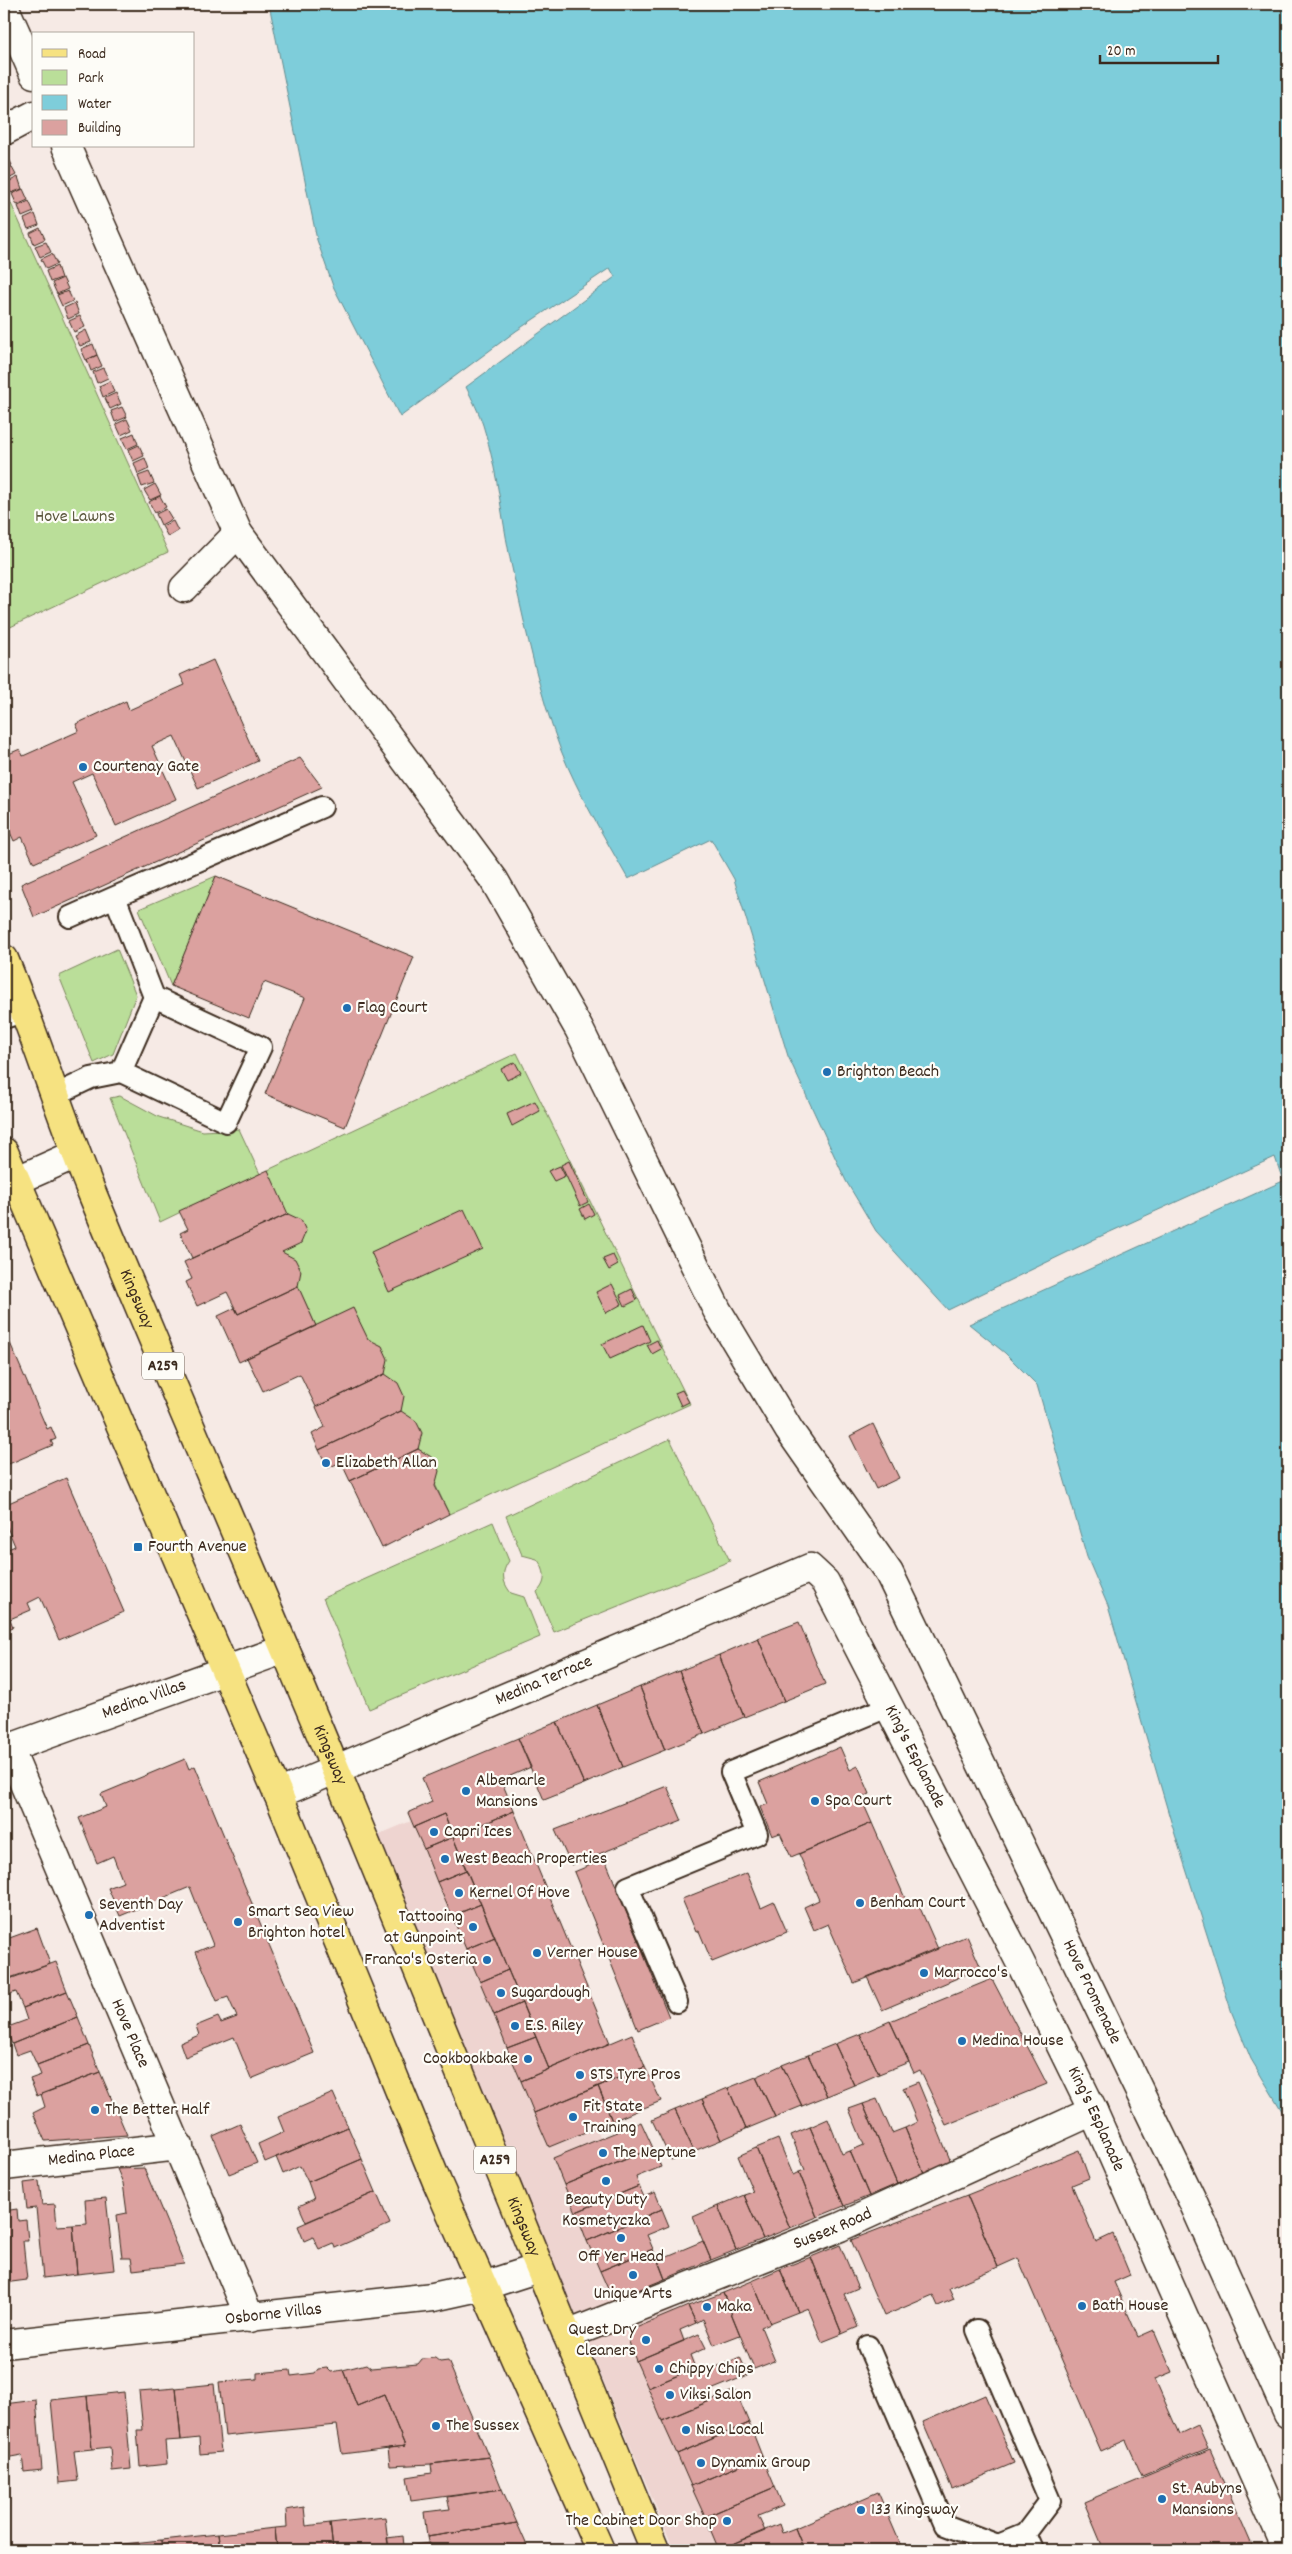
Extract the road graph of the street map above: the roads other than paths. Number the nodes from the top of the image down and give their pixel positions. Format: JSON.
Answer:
{"nodes":[{"id":1,"x":4,"y":6,"type":"edge"},
{"id":2,"x":32,"y":69,"type":"edge"},
{"id":3,"x":32,"y":116,"type":"edge"},
{"id":4,"x":4,"y":131,"type":"edge"},
{"id":5,"x":67,"y":148,"type":"edge"},
{"id":6,"x":238,"y":533,"type":"junction"},
{"id":7,"x":184,"y":588,"type":"dead end"},
{"id":8,"x":322,"y":807,"type":"dead end"},
{"id":9,"x":115,"y":897,"type":"junction"},
{"id":10,"x":70,"y":917,"type":"dead end"},
{"id":11,"x":4,"y":959,"type":"edge"},
{"id":12,"x":154,"y":997,"type":"junction"},
{"id":13,"x":15,"y":1015,"type":"edge"},
{"id":14,"x":120,"y":1072,"type":"junction"},
{"id":15,"x":53,"y":1096,"type":"junction"},
{"id":16,"x":4,"y":1152,"type":"edge"},
{"id":17,"x":76,"y":1154,"type":"junction"},
{"id":18,"x":9,"y":1183,"type":"edge"},
{"id":19,"x":810,"y":1568,"type":"joint"},
{"id":20,"x":285,"y":1649,"type":"junction"},
{"id":21,"x":224,"y":1673,"type":"junction"},
{"id":22,"x":890,"y":1706,"type":"junction"},
{"id":23,"x":6,"y":1749,"type":"edge"},
{"id":24,"x":335,"y":1769,"type":"junction"},
{"id":25,"x":278,"y":1794,"type":"junction"},
{"id":26,"x":677,"y":2002,"type":"dead end"},
{"id":27,"x":1093,"y":2112,"type":"junction"},
{"id":28,"x":179,"y":2146,"type":"junction"},
{"id":29,"x":4,"y":2166,"type":"edge"},
{"id":30,"x":539,"y":2268,"type":"junction"},
{"id":31,"x":483,"y":2286,"type":"junction"},
{"id":32,"x":250,"y":2318,"type":"junction"},
{"id":33,"x":977,"y":2330,"type":"dead end"},
{"id":34,"x":567,"y":2335,"type":"junction"},
{"id":35,"x":4,"y":2344,"type":"edge"},
{"id":36,"x":868,"y":2346,"type":"dead end"},
{"id":37,"x":1288,"y":2414,"type":"edge"},
{"id":38,"x":1028,"y":2542,"type":"edge"},
{"id":39,"x":600,"y":2550,"type":"edge"},
{"id":40,"x":655,"y":2550,"type":"edge"},
{"id":41,"x":1287,"y":2550,"type":"edge"}],
"edges":[{"from":1,"to":2,"type":"street"},
{"from":3,"to":4,"type":"street"},
{"from":5,"to":6,"type":"street","name":"Hove Promenade"},
{"from":6,"to":7,"type":"street"},
{"from":6,"to":37,"type":"street","name":"Hove Promenade"},
{"from":8,"to":9,"type":"lane"},
{"from":9,"to":10,"type":"lane"},
{"from":9,"to":12,"type":"lane"},
{"from":11,"to":13,"type":"main road","name":"Kingsway","number":"A259"},
{"from":12,"to":14,"type":"lane"},
{"from":12,"to":14,"type":"lane"},
{"from":13,"to":15,"type":"main road","name":"Kingsway","number":"A259"},
{"from":14,"to":15,"type":"lane"},
{"from":15,"to":17,"type":"main road","name":"Kingsway","number":"A259"},
{"from":16,"to":18,"type":"main road"},
{"from":17,"to":18,"type":"street"},
{"from":17,"to":20,"type":"main road","name":"Kingsway","number":"A259"},
{"from":18,"to":21,"type":"main road"},
{"from":19,"to":22,"type":"street","name":"King's Esplanade"},
{"from":19,"to":24,"type":"street","name":"Medina Terrace"},
{"from":20,"to":21,"type":"street","name":"Medina Villas"},
{"from":20,"to":24,"type":"main road","name":"Kingsway","number":"A259"},
{"from":21,"to":23,"type":"street","name":"Medina Villas"},
{"from":21,"to":25,"type":"main road"},
{"from":22,"to":26,"type":"lane"},
{"from":22,"to":27,"type":"street","name":"King's Esplanade"},
{"from":23,"to":28,"type":"street","name":"Hove Place"},
{"from":24,"to":25,"type":"street","name":"Medina Terrace"},
{"from":24,"to":30,"type":"main road","name":"Kingsway","number":"A259"},
{"from":25,"to":31,"type":"main road"},
{"from":27,"to":34,"type":"street","name":"Sussex Road"},
{"from":27,"to":41,"type":"street","name":"King's Esplanade"},
{"from":28,"to":29,"type":"street","name":"Medina Place"},
{"from":28,"to":32,"type":"street","name":"Hove Place"},
{"from":30,"to":31,"type":"street","name":"Osborne Villas"},
{"from":30,"to":34,"type":"main road","name":"Kingsway","number":"A259"},
{"from":31,"to":32,"type":"street","name":"Osborne Villas"},
{"from":31,"to":39,"type":"main road"},
{"from":32,"to":35,"type":"street","name":"Osborne Villas"},
{"from":33,"to":38,"type":"lane"},
{"from":34,"to":40,"type":"main road","name":"Kingsway","number":"A259"},
{"from":36,"to":38,"type":"lane"}]}
